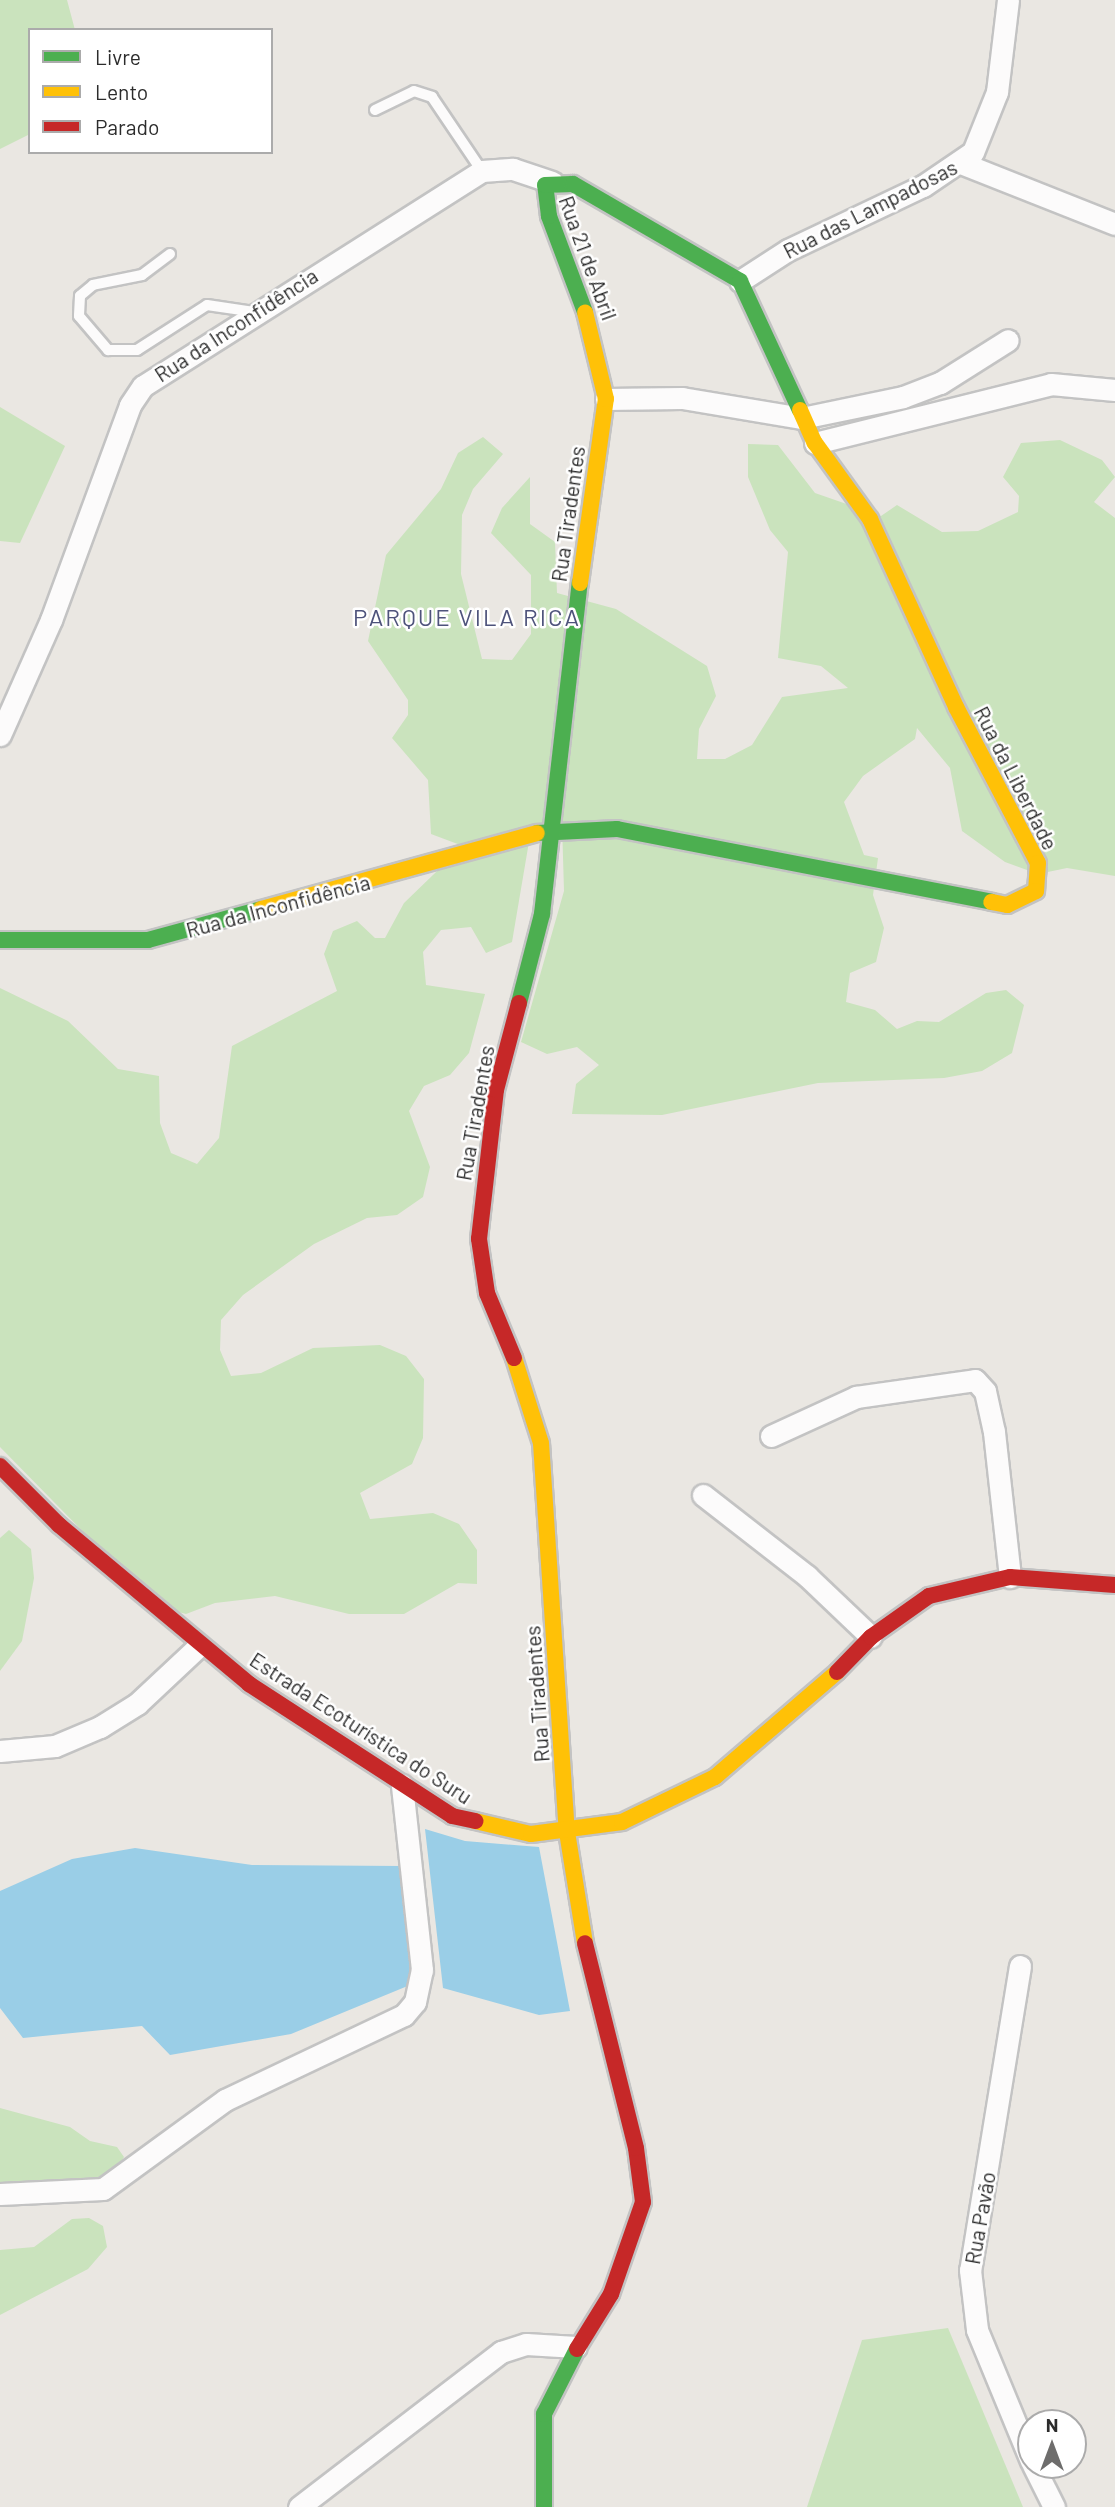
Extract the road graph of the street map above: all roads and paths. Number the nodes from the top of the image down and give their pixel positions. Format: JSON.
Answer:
{"nodes":[{"id":1,"x":1008,"y":0,"type":"edge"},
{"id":2,"x":375,"y":110,"type":"dead end"},
{"id":3,"x":961,"y":163,"type":"junction"},
{"id":4,"x":482,"y":171,"type":"junction"},
{"id":5,"x":552,"y":182,"type":"junction"},
{"id":6,"x":1115,"y":223,"type":"edge"},
{"id":7,"x":170,"y":254,"type":"dead end"},
{"id":8,"x":740,"y":281,"type":"junction"},
{"id":9,"x":255,"y":312,"type":"junction"},
{"id":10,"x":1008,"y":340,"type":"dead end"},
{"id":11,"x":1115,"y":390,"type":"edge"},
{"id":12,"x":606,"y":399,"type":"junction"},
{"id":13,"x":802,"y":418,"type":"junction"},
{"id":14,"x":815,"y":443,"type":"junction"},
{"id":15,"x":0,"y":734,"type":"edge"},
{"id":16,"x":550,"y":829,"type":"junction"},
{"id":17,"x":0,"y":940,"type":"edge"},
{"id":18,"x":771,"y":1436,"type":"dead end"},
{"id":19,"x":0,"y":1466,"type":"edge"},
{"id":20,"x":702,"y":1495,"type":"dead end"},
{"id":21,"x":1010,"y":1577,"type":"junction"},
{"id":22,"x":1115,"y":1586,"type":"edge"},
{"id":23,"x":871,"y":1637,"type":"junction"},
{"id":24,"x":199,"y":1646,"type":"junction"},
{"id":25,"x":0,"y":1751,"type":"edge"},
{"id":26,"x":402,"y":1785,"type":"junction"},
{"id":27,"x":567,"y":1832,"type":"junction"},
{"id":28,"x":1020,"y":1966,"type":"dead end"},
{"id":29,"x":0,"y":2194,"type":"edge"},
{"id":30,"x":576,"y":2347,"type":"junction"},
{"id":31,"x":1017,"y":2427,"type":"edge"},
{"id":32,"x":1040,"y":2479,"type":"edge"},
{"id":33,"x":299,"y":2507,"type":"edge"},
{"id":34,"x":544,"y":2507,"type":"edge"},
{"id":35,"x":1054,"y":2507,"type":"edge"}],
"edges":[{"from":1,"to":3,"type":"street","name":"Rua das Lampadosas"},
{"from":2,"to":4,"type":"lane"},
{"from":3,"to":6,"type":"street"},
{"from":3,"to":8,"type":"street","name":"Rua das Lampadosas"},
{"from":4,"to":5,"type":"street"},
{"from":4,"to":9,"type":"street","name":"Rua da Inconfidência"},
{"from":5,"to":8,"type":"street","name":"Rua 21 de Abril"},
{"from":5,"to":12,"type":"street","name":"Rua 21 de Abril"},
{"from":7,"to":9,"type":"lane"},
{"from":8,"to":13,"type":"street","name":"Rua da Liberdade"},
{"from":9,"to":15,"type":"street","name":"Rua da Inconfidência"},
{"from":10,"to":13,"type":"street"},
{"from":11,"to":14,"type":"street"},
{"from":12,"to":13,"type":"street"},
{"from":12,"to":16,"type":"street","name":"Rua Tiradentes"},
{"from":13,"to":14,"type":"street","name":"Rua da Liberdade"},
{"from":14,"to":16,"type":"street","name":"Rua da Liberdade"},
{"from":16,"to":17,"type":"street","name":"Rua da Inconfidência"},
{"from":16,"to":27,"type":"street","name":"Rua Tiradentes"},
{"from":18,"to":21,"type":"street"},
{"from":19,"to":24,"type":"street","name":"Estrada Ecoturística do Suru"},
{"from":20,"to":23,"type":"street"},
{"from":21,"to":22,"type":"street","name":"Estrada Ecoturística do Suru"},
{"from":21,"to":23,"type":"street","name":"Estrada Ecoturística do Suru"},
{"from":23,"to":27,"type":"street","name":"Estrada Ecoturística do Suru"},
{"from":24,"to":25,"type":"street"},
{"from":24,"to":26,"type":"street","name":"Estrada Ecoturística do Suru"},
{"from":26,"to":27,"type":"street","name":"Estrada Ecoturística do Suru"},
{"from":26,"to":29,"type":"street"},
{"from":27,"to":30,"type":"street","name":"Rua Tiradentes"},
{"from":28,"to":31,"type":"street","name":"Rua Pavão"},
{"from":30,"to":33,"type":"street"},
{"from":30,"to":34,"type":"street","name":"Rua Tiradentes"},
{"from":32,"to":35,"type":"street","name":"Rua Pavão"}]}
